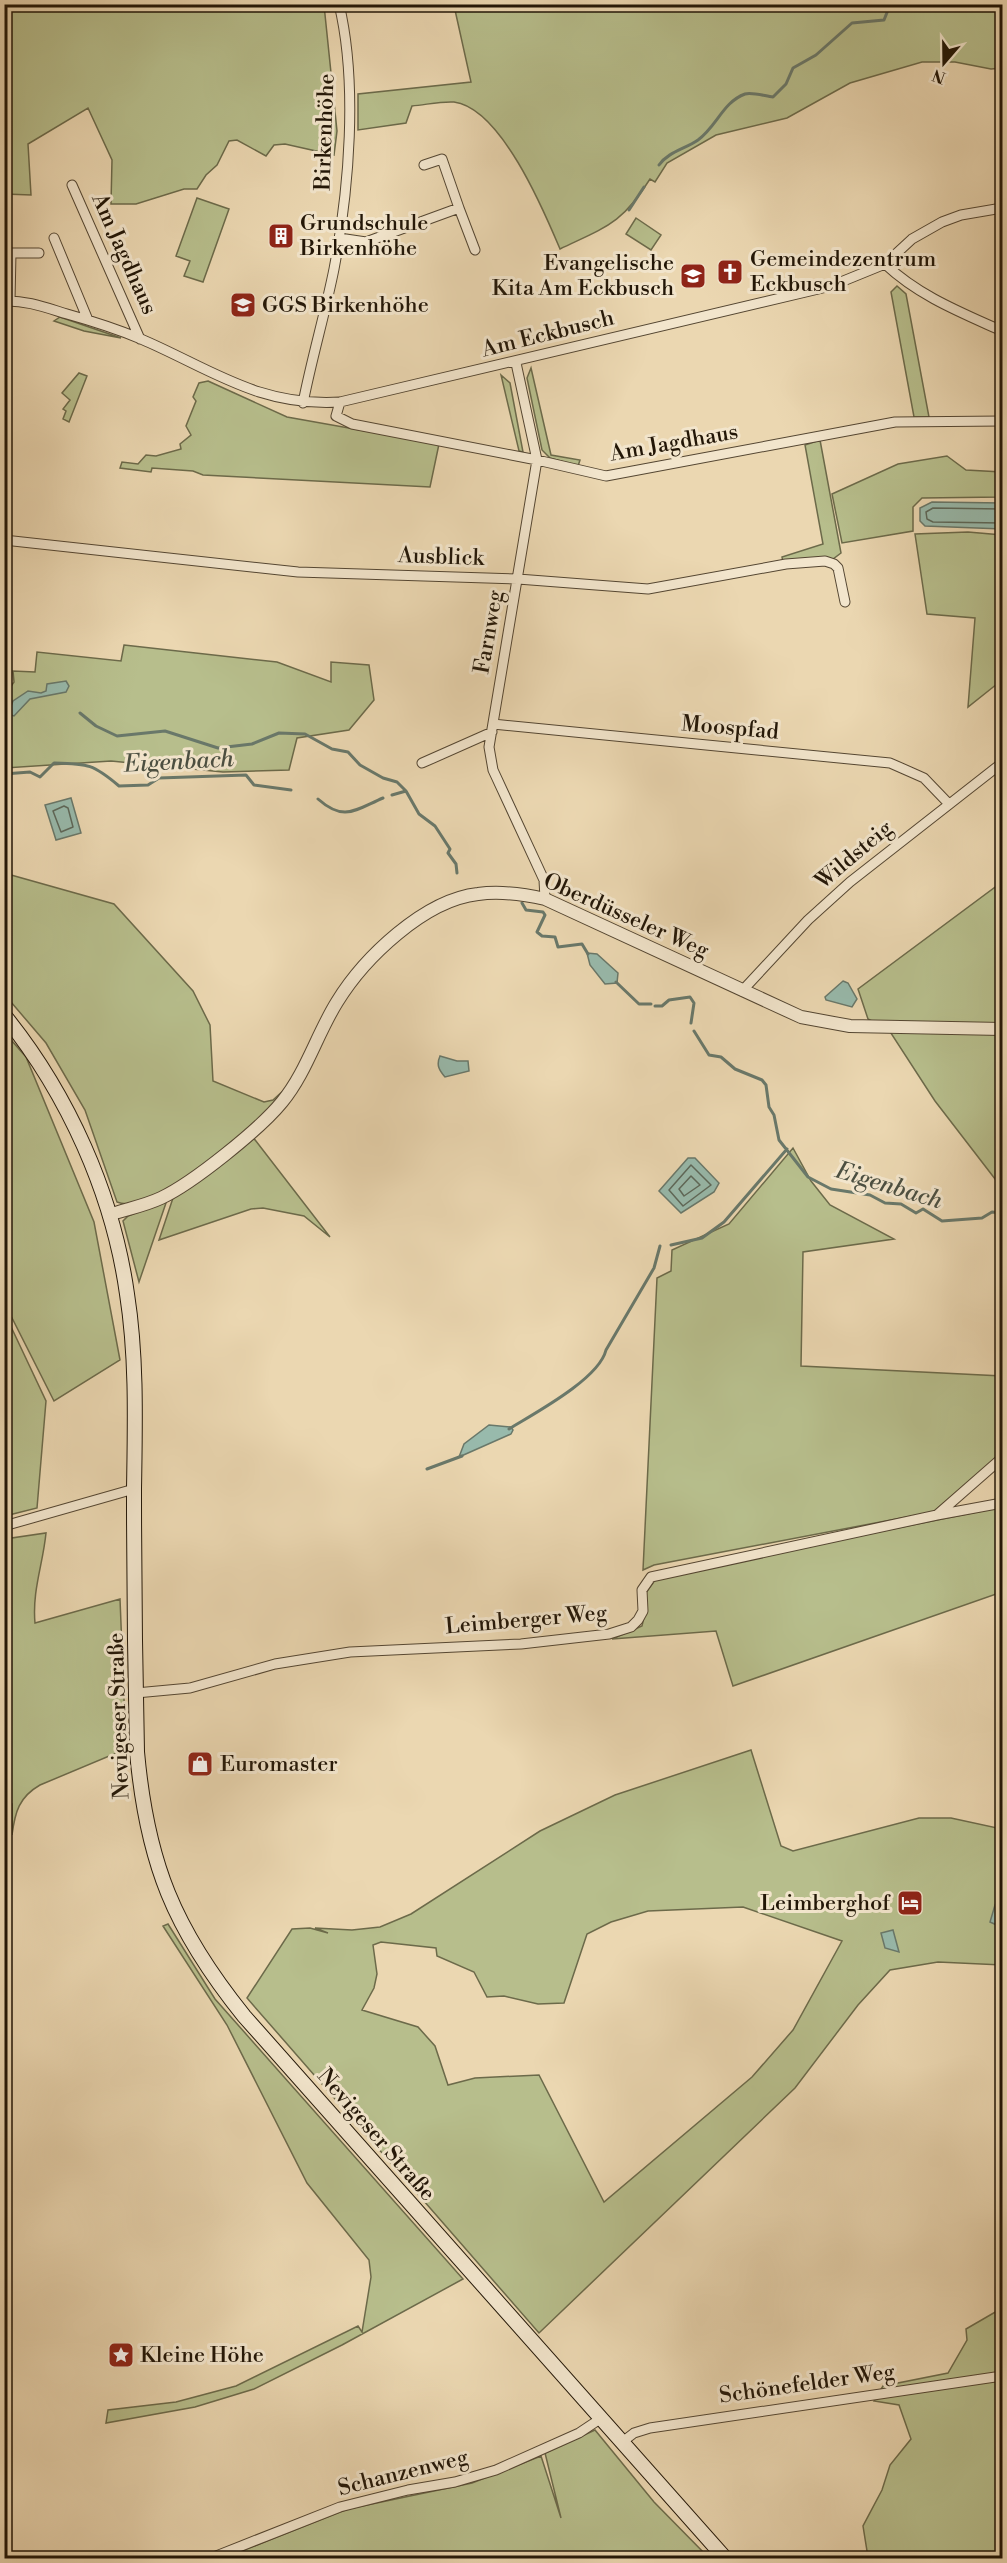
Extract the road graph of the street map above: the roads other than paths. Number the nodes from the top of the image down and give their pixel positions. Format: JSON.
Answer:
{"nodes":[{"id":1,"x":339,"y":4,"type":"edge"},
{"id":2,"x":424,"y":165,"type":"dead end"},
{"id":3,"x":72,"y":184,"type":"dead end"},
{"id":4,"x":459,"y":208,"type":"junction"},
{"id":5,"x":1002,"y":208,"type":"edge"},
{"id":6,"x":54,"y":238,"type":"dead end"},
{"id":7,"x":339,"y":238,"type":"junction"},
{"id":8,"x":475,"y":250,"type":"dead end"},
{"id":9,"x":8,"y":253,"type":"edge"},
{"id":10,"x":39,"y":253,"type":"dead end"},
{"id":11,"x":885,"y":264,"type":"junction"},
{"id":12,"x":7,"y":301,"type":"edge"},
{"id":13,"x":88,"y":320,"type":"junction"},
{"id":14,"x":1002,"y":331,"type":"edge"},
{"id":15,"x":140,"y":339,"type":"junction"},
{"id":16,"x":516,"y":363,"type":"junction"},
{"id":17,"x":335,"y":402,"type":"junction"},
{"id":18,"x":303,"y":403,"type":"junction"},
{"id":19,"x":1002,"y":421,"type":"edge"},
{"id":20,"x":537,"y":460,"type":"junction"},
{"id":21,"x":4,"y":540,"type":"edge"},
{"id":22,"x":518,"y":579,"type":"junction"},
{"id":23,"x":845,"y":602,"type":"dead end"},
{"id":24,"x":492,"y":728,"type":"junction"},
{"id":25,"x":422,"y":763,"type":"dead end"},
{"id":26,"x":1002,"y":763,"type":"edge"},
{"id":27,"x":949,"y":804,"type":"junction"},
{"id":28,"x":545,"y":899,"type":"junction"},
{"id":29,"x":742,"y":991,"type":"junction"},
{"id":30,"x":4,"y":1015,"type":"edge"},
{"id":31,"x":1002,"y":1029,"type":"edge"},
{"id":32,"x":109,"y":1215,"type":"junction"},
{"id":33,"x":1002,"y":1458,"type":"edge"},
{"id":34,"x":134,"y":1489,"type":"junction"},
{"id":35,"x":1002,"y":1503,"type":"edge"},
{"id":36,"x":936,"y":1515,"type":"junction"},
{"id":37,"x":4,"y":1526,"type":"edge"},
{"id":38,"x":136,"y":1693,"type":"junction"},
{"id":39,"x":1002,"y":2376,"type":"edge"},
{"id":40,"x":600,"y":2419,"type":"junction"},
{"id":41,"x":621,"y":2443,"type":"junction"},
{"id":42,"x":212,"y":2559,"type":"edge"},
{"id":43,"x":726,"y":2559,"type":"edge"}],
"edges":[{"from":1,"to":7,"type":"street","name":"Birkenhöhe"},
{"from":2,"to":4,"type":"street"},
{"from":3,"to":15,"type":"street","name":"Am Jagdhaus"},
{"from":4,"to":7,"type":"street"},
{"from":4,"to":8,"type":"street"},
{"from":5,"to":11,"type":"street","name":"Am Eckbusch"},
{"from":6,"to":13,"type":"street"},
{"from":7,"to":18,"type":"street","name":"Birkenhöhe"},
{"from":9,"to":10,"type":"street","name":"Am Jagdhaus"},
{"from":9,"to":12,"type":"street","name":"Am Jagdhaus"},
{"from":11,"to":14,"type":"street"},
{"from":11,"to":16,"type":"street","name":"Am Eckbusch"},
{"from":12,"to":13,"type":"street","name":"Am Jagdhaus"},
{"from":13,"to":15,"type":"street","name":"Am Jagdhaus"},
{"from":15,"to":18,"type":"street","name":"Am Jagdhaus"},
{"from":16,"to":17,"type":"street","name":"Am Eckbusch"},
{"from":16,"to":20,"type":"street","name":"Farnweg"},
{"from":17,"to":18,"type":"street","name":"Am Jagdhaus"},
{"from":17,"to":20,"type":"street","name":"Am Jagdhaus"},
{"from":19,"to":20,"type":"street","name":"Am Jagdhaus"},
{"from":20,"to":22,"type":"street","name":"Farnweg"},
{"from":21,"to":22,"type":"street","name":"Ausblick"},
{"from":22,"to":23,"type":"street","name":"Ausblick"},
{"from":22,"to":24,"type":"street","name":"Farnweg"},
{"from":24,"to":25,"type":"street"},
{"from":24,"to":27,"type":"street","name":"Moospfad"},
{"from":24,"to":28,"type":"street","name":"Farnweg"},
{"from":26,"to":27,"type":"street","name":"Wildsteig"},
{"from":27,"to":29,"type":"street","name":"Wildsteig"},
{"from":28,"to":29,"type":"street","name":"Oberdüsseler Weg"},
{"from":28,"to":32,"type":"street","name":"Oberdüsseler Weg"},
{"from":29,"to":31,"type":"street","name":"Oberdüsseler Weg"},
{"from":30,"to":32,"type":"main road","name":"Nevigeser Straße"},
{"from":32,"to":34,"type":"main road","name":"Nevigeser Straße"},
{"from":33,"to":36,"type":"street","name":"Leimberger Weg"},
{"from":34,"to":37,"type":"street"},
{"from":34,"to":38,"type":"main road","name":"Nevigeser Straße"},
{"from":35,"to":36,"type":"street"},
{"from":36,"to":38,"type":"street","name":"Leimberger Weg"},
{"from":38,"to":40,"type":"main road","name":"Nevigeser Straße"},
{"from":39,"to":41,"type":"street","name":"Schönefelder Weg"},
{"from":40,"to":41,"type":"main road","name":"Nevigeser Straße"},
{"from":40,"to":42,"type":"street","name":"Schanzenweg"},
{"from":41,"to":43,"type":"main road","name":"Nevigeser Straße"}]}
